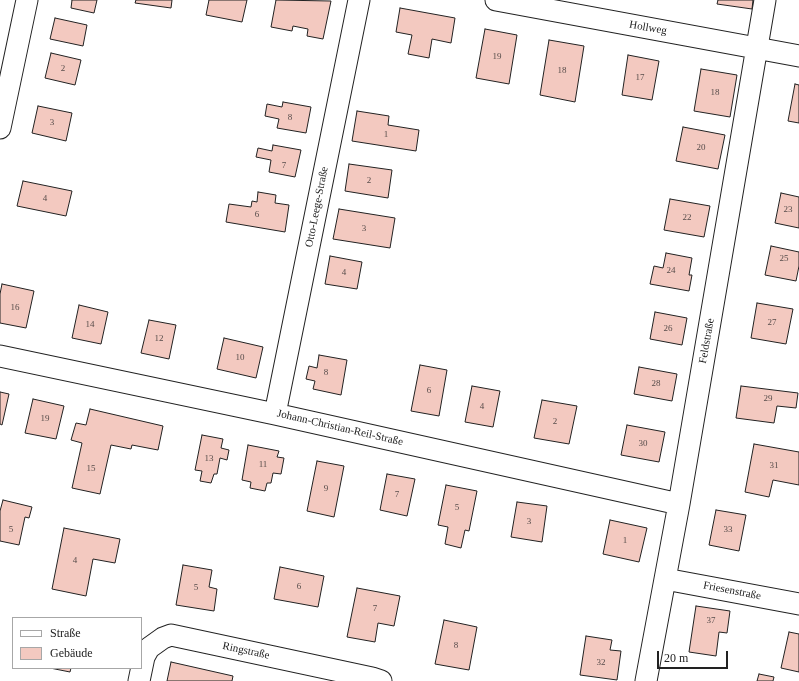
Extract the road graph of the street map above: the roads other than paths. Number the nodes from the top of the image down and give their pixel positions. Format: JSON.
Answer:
{"nodes":[{"id":1,"x":27,"y":0,"type":"edge"},
{"id":2,"x":358,"y":0,"type":"edge"},
{"id":3,"x":496,"y":0,"type":"edge"},
{"id":4,"x":765,"y":0,"type":"edge"},
{"id":5,"x":758,"y":48,"type":"junction"},
{"id":6,"x":799,"y":56,"type":"edge"},
{"id":7,"x":0,"y":128,"type":"edge"},
{"id":8,"x":0,"y":356,"type":"edge"},
{"id":9,"x":275,"y":414,"type":"junction"},
{"id":10,"x":679,"y":504,"type":"junction"},
{"id":11,"x":665,"y":579,"type":"junction"},
{"id":12,"x":799,"y":604,"type":"edge"},
{"id":13,"x":142,"y":667,"type":"edge"},
{"id":14,"x":142,"y":669,"type":"edge"},
{"id":15,"x":139,"y":681,"type":"edge"},
{"id":16,"x":380,"y":681,"type":"edge"},
{"id":17,"x":646,"y":681,"type":"edge"}],
"edges":[{"from":1,"to":7,"type":"street"},
{"from":2,"to":9,"type":"street","name":"Otto-Leege-Straße"},
{"from":3,"to":5,"type":"street","name":"Hollweg"},
{"from":4,"to":5,"type":"street","name":"Feldstraße"},
{"from":5,"to":6,"type":"street","name":"Hollweg"},
{"from":5,"to":10,"type":"street","name":"Feldstraße"},
{"from":8,"to":9,"type":"street","name":"Johann-Christian-Reil-Straße"},
{"from":9,"to":10,"type":"street","name":"Johann-Christian-Reil-Straße"},
{"from":10,"to":11,"type":"street","name":"Feldstraße"},
{"from":11,"to":12,"type":"street","name":"Friesenstraße"},
{"from":11,"to":17,"type":"street","name":"Feldstraße"},
{"from":13,"to":16,"type":"street","name":"Ringstraße"},
{"from":14,"to":15,"type":"street","name":"Ringstraße"}]}
